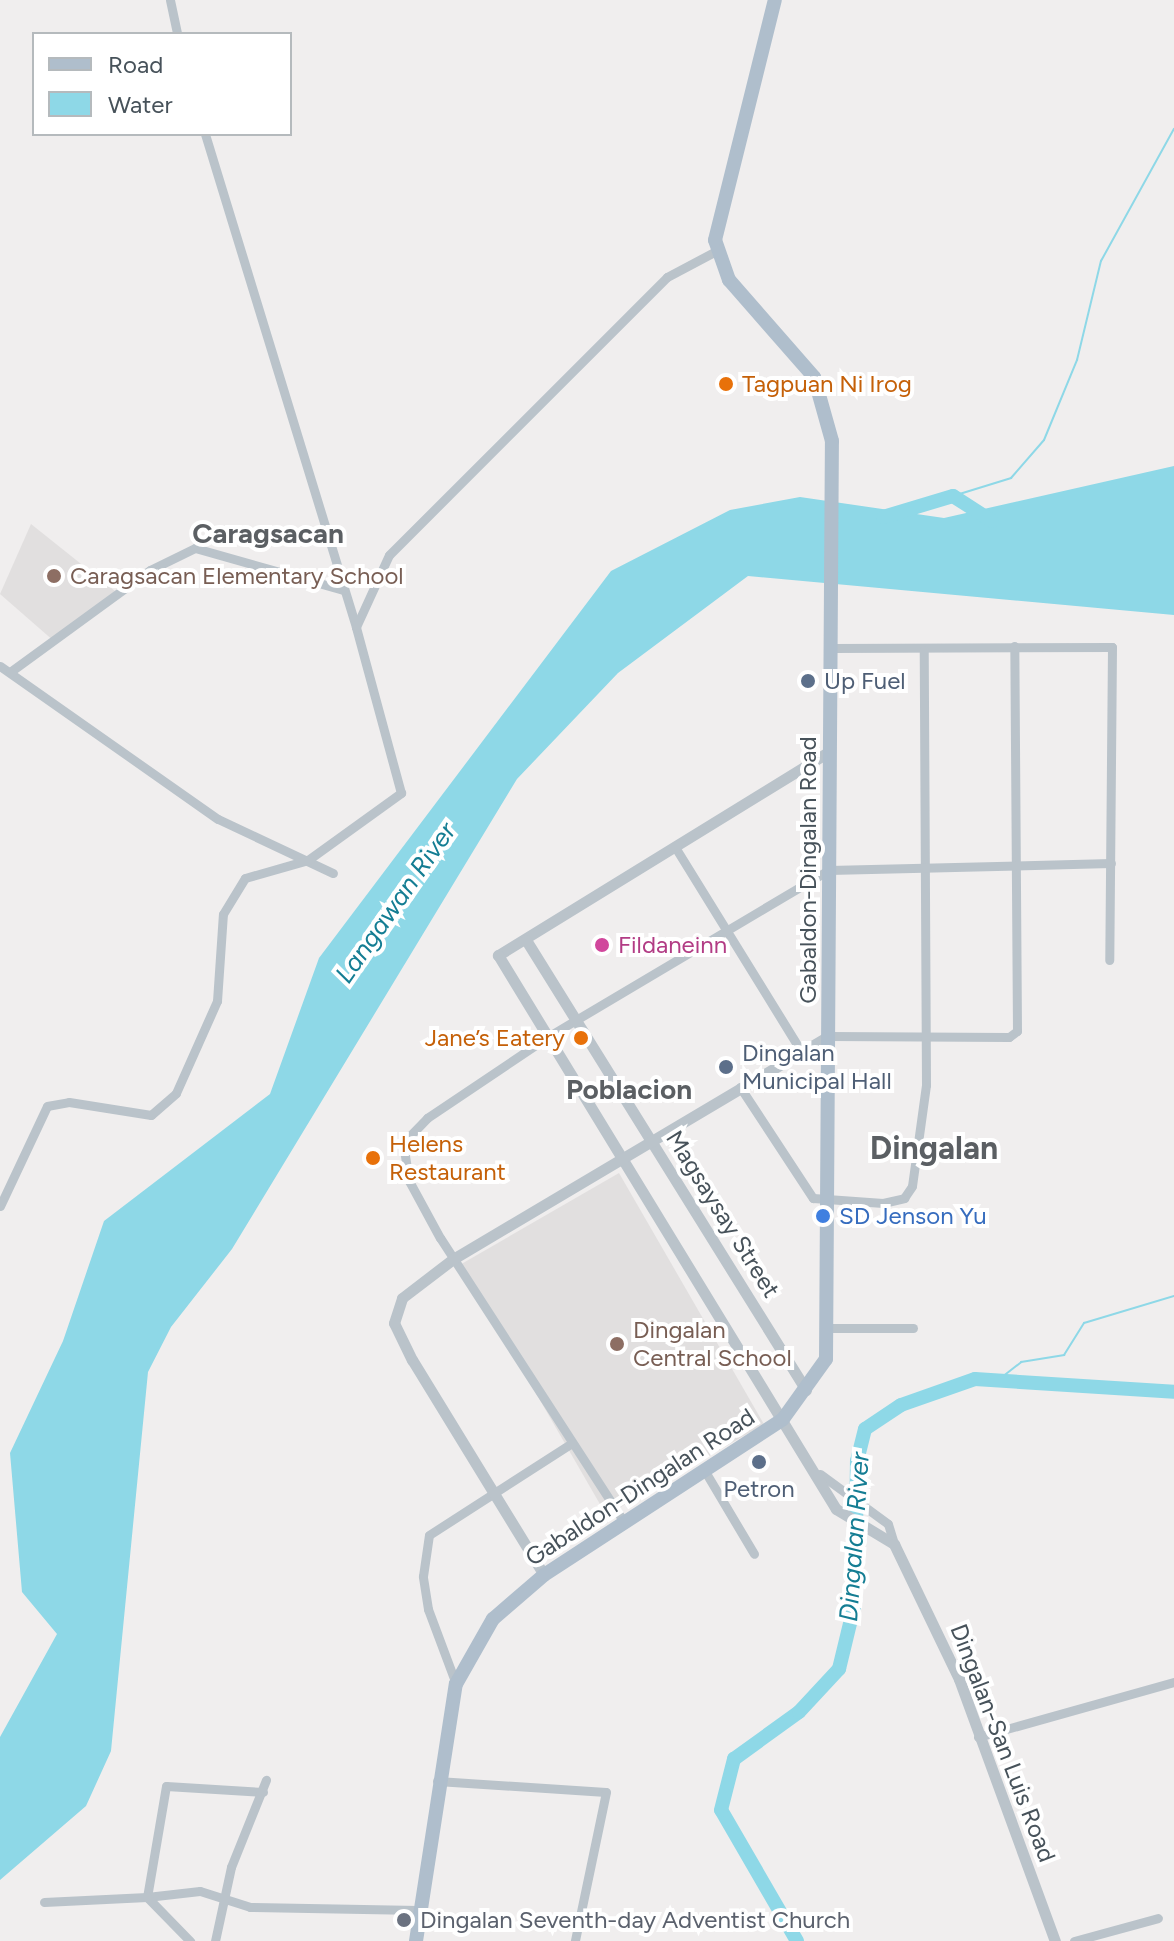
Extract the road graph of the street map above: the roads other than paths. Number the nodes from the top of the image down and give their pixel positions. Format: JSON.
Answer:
{"nodes":[{"id":1,"x":170,"y":0,"type":"edge"},
{"id":2,"x":775,"y":0,"type":"edge"},
{"id":3,"x":177,"y":32,"type":"edge"},
{"id":4,"x":206,"y":136,"type":"edge"},
{"id":5,"x":716,"y":251,"type":"junction"},
{"id":6,"x":343,"y":590,"type":"junction"},
{"id":7,"x":356,"y":627,"type":"junction"},
{"id":8,"x":1014,"y":646,"type":"junction"},
{"id":9,"x":833,"y":648,"type":"junction"},
{"id":10,"x":924,"y":650,"type":"junction"},
{"id":11,"x":0,"y":666,"type":"edge"},
{"id":12,"x":10,"y":672,"type":"junction"},
{"id":13,"x":830,"y":751,"type":"junction"},
{"id":14,"x":675,"y":847,"type":"junction"},
{"id":15,"x":308,"y":860,"type":"junction"},
{"id":16,"x":1111,"y":863,"type":"junction"},
{"id":17,"x":1017,"y":865,"type":"junction"},
{"id":18,"x":923,"y":869,"type":"junction"},
{"id":19,"x":829,"y":870,"type":"junction"},
{"id":20,"x":333,"y":873,"type":"dead end"},
{"id":21,"x":728,"y":927,"type":"junction"},
{"id":22,"x":526,"y":940,"type":"junction"},
{"id":23,"x":1109,"y":960,"type":"dead end"},
{"id":24,"x":578,"y":1019,"type":"junction"},
{"id":25,"x":549,"y":1036,"type":"junction"},
{"id":26,"x":829,"y":1036,"type":"junction"},
{"id":27,"x":925,"y":1036,"type":"junction"},
{"id":28,"x":799,"y":1048,"type":"junction"},
{"id":29,"x":740,"y":1087,"type":"junction"},
{"id":30,"x":652,"y":1140,"type":"junction"},
{"id":31,"x":622,"y":1158,"type":"junction"},
{"id":32,"x":825,"y":1199,"type":"junction"},
{"id":33,"x":0,"y":1206,"type":"edge"},
{"id":34,"x":453,"y":1259,"type":"junction"},
{"id":35,"x":829,"y":1328,"type":"junction"},
{"id":36,"x":913,"y":1328,"type":"dead end"},
{"id":37,"x":806,"y":1390,"type":"junction"},
{"id":38,"x":783,"y":1419,"type":"junction"},
{"id":39,"x":572,"y":1443,"type":"junction"},
{"id":40,"x":706,"y":1473,"type":"junction"},
{"id":41,"x":820,"y":1474,"type":"junction"},
{"id":42,"x":491,"y":1494,"type":"junction"},
{"id":43,"x":624,"y":1522,"type":"junction"},
{"id":44,"x":894,"y":1544,"type":"junction"},
{"id":45,"x":754,"y":1554,"type":"dead end"},
{"id":46,"x":544,"y":1575,"type":"junction"},
{"id":47,"x":1174,"y":1682,"type":"edge"},
{"id":48,"x":456,"y":1684,"type":"junction"},
{"id":49,"x":978,"y":1737,"type":"junction"},
{"id":50,"x":266,"y":1780,"type":"dead end"},
{"id":51,"x":436,"y":1781,"type":"junction"},
{"id":52,"x":263,"y":1792,"type":"junction"},
{"id":53,"x":147,"y":1897,"type":"junction"},
{"id":54,"x":221,"y":1899,"type":"junction"},
{"id":55,"x":44,"y":1902,"type":"dead end"},
{"id":56,"x":418,"y":1910,"type":"junction"},
{"id":57,"x":1158,"y":1918,"type":"dead end"},
{"id":58,"x":1053,"y":1940,"type":"edge"},
{"id":59,"x":190,"y":1941,"type":"edge"},
{"id":60,"x":215,"y":1941,"type":"edge"},
{"id":61,"x":416,"y":1941,"type":"edge"},
{"id":62,"x":575,"y":1941,"type":"edge"},
{"id":63,"x":1074,"y":1941,"type":"edge"}],
"edges":[{"from":1,"to":3,"type":"street"},
{"from":2,"to":5,"type":"main road"},
{"from":4,"to":6,"type":"street"},
{"from":5,"to":7,"type":"street"},
{"from":5,"to":9,"type":"main road","name":"Gabaldon-Dingalan Road"},
{"from":6,"to":7,"type":"street"},
{"from":6,"to":12,"type":"street"},
{"from":7,"to":15,"type":"street"},
{"from":8,"to":10,"type":"street"},
{"from":8,"to":16,"type":"street"},
{"from":8,"to":17,"type":"street"},
{"from":9,"to":10,"type":"street"},
{"from":9,"to":13,"type":"main road","name":"Gabaldon-Dingalan Road"},
{"from":10,"to":18,"type":"street"},
{"from":11,"to":12,"type":"street"},
{"from":12,"to":15,"type":"street"},
{"from":13,"to":14,"type":"street"},
{"from":13,"to":19,"type":"main road","name":"Gabaldon-Dingalan Road"},
{"from":14,"to":21,"type":"street"},
{"from":14,"to":22,"type":"street"},
{"from":15,"to":20,"type":"street"},
{"from":15,"to":33,"type":"street"},
{"from":16,"to":17,"type":"street"},
{"from":16,"to":23,"type":"street"},
{"from":17,"to":18,"type":"street"},
{"from":17,"to":27,"type":"street"},
{"from":18,"to":19,"type":"street"},
{"from":18,"to":27,"type":"street"},
{"from":19,"to":21,"type":"street"},
{"from":19,"to":26,"type":"main road","name":"Gabaldon-Dingalan Road"},
{"from":21,"to":24,"type":"street"},
{"from":21,"to":28,"type":"street"},
{"from":22,"to":24,"type":"street","name":"Magsaysay Street"},
{"from":22,"to":25,"type":"street"},
{"from":24,"to":25,"type":"street"},
{"from":24,"to":30,"type":"street","name":"Magsaysay Street"},
{"from":25,"to":31,"type":"street"},
{"from":25,"to":34,"type":"street"},
{"from":26,"to":27,"type":"street"},
{"from":26,"to":28,"type":"street"},
{"from":26,"to":32,"type":"main road","name":"Gabaldon-Dingalan Road"},
{"from":27,"to":32,"type":"street"},
{"from":28,"to":29,"type":"street"},
{"from":29,"to":30,"type":"street"},
{"from":29,"to":32,"type":"street"},
{"from":30,"to":31,"type":"street"},
{"from":30,"to":37,"type":"street","name":"Magsaysay Street"},
{"from":31,"to":34,"type":"street"},
{"from":31,"to":38,"type":"street"},
{"from":32,"to":35,"type":"main road","name":"Gabaldon-Dingalan Road"},
{"from":34,"to":39,"type":"street"},
{"from":34,"to":42,"type":"street"},
{"from":35,"to":36,"type":"street"},
{"from":35,"to":37,"type":"main road","name":"Gabaldon-Dingalan Road"},
{"from":37,"to":38,"type":"main road","name":"Gabaldon-Dingalan Road"},
{"from":38,"to":40,"type":"main road","name":"Gabaldon-Dingalan Road"},
{"from":38,"to":41,"type":"street"},
{"from":39,"to":42,"type":"street"},
{"from":39,"to":43,"type":"street"},
{"from":40,"to":43,"type":"main road","name":"Gabaldon-Dingalan Road"},
{"from":40,"to":45,"type":"street"},
{"from":41,"to":44,"type":"street"},
{"from":41,"to":44,"type":"street"},
{"from":42,"to":46,"type":"street"},
{"from":42,"to":48,"type":"street"},
{"from":43,"to":46,"type":"main road","name":"Gabaldon-Dingalan Road"},
{"from":44,"to":49,"type":"street","name":"Dingalan-San Luis Road"},
{"from":46,"to":48,"type":"main road","name":"Gabaldon-Dingalan Road"},
{"from":47,"to":49,"type":"street"},
{"from":48,"to":51,"type":"main road","name":"Gabaldon-Dingalan Road"},
{"from":49,"to":58,"type":"street","name":"Dingalan-San Luis Road"},
{"from":50,"to":52,"type":"street"},
{"from":51,"to":56,"type":"main road","name":"Gabaldon-Dingalan Road"},
{"from":51,"to":62,"type":"street"},
{"from":52,"to":53,"type":"street"},
{"from":52,"to":54,"type":"street"},
{"from":53,"to":54,"type":"street"},
{"from":53,"to":55,"type":"street"},
{"from":53,"to":59,"type":"street"},
{"from":54,"to":56,"type":"street"},
{"from":54,"to":60,"type":"street"},
{"from":56,"to":61,"type":"main road","name":"Gabaldon-Dingalan Road"},
{"from":57,"to":63,"type":"street"}]}
